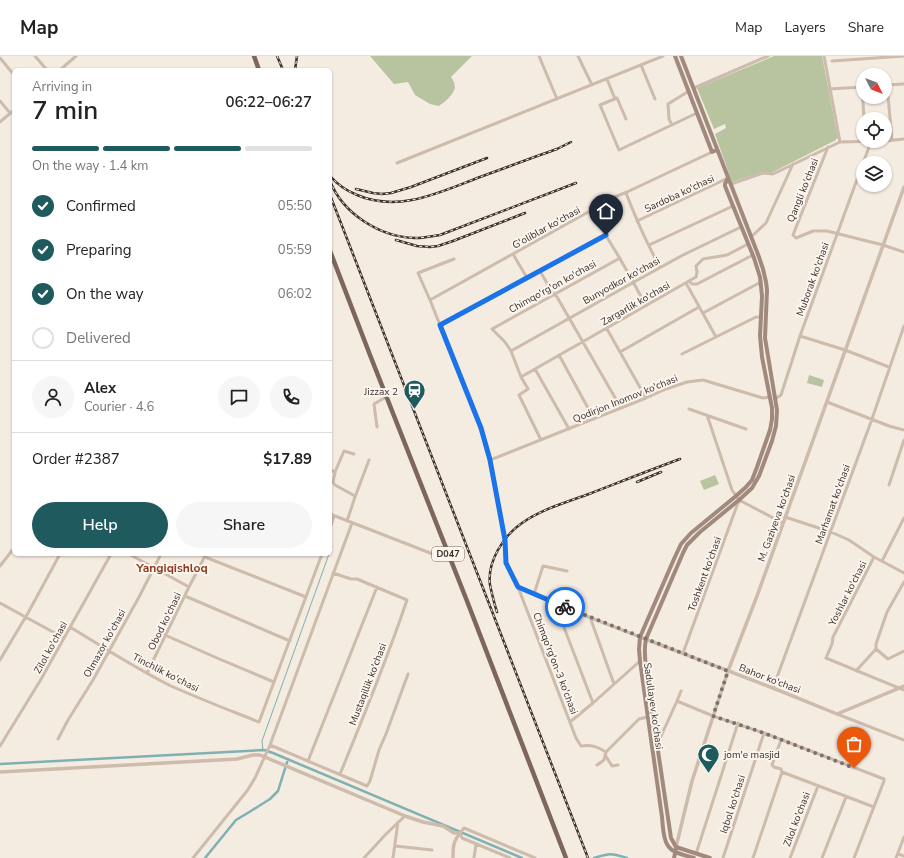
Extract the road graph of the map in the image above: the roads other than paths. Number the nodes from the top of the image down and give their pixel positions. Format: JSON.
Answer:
{"nodes":[{"id":1,"x":34,"y":56,"type":"edge"},
{"id":2,"x":69,"y":56,"type":"edge"},
{"id":3,"x":76,"y":56,"type":"edge"},
{"id":4,"x":254,"y":56,"type":"edge"},
{"id":5,"x":539,"y":56,"type":"edge"},
{"id":6,"x":578,"y":56,"type":"edge"},
{"id":7,"x":663,"y":56,"type":"edge"},
{"id":8,"x":675,"y":56,"type":"edge"},
{"id":9,"x":681,"y":56,"type":"edge"},
{"id":10,"x":768,"y":56,"type":"edge"},
{"id":11,"x":824,"y":56,"type":"edge"},
{"id":12,"x":904,"y":56,"type":"edge"},
{"id":13,"x":0,"y":58,"type":"edge"},
{"id":14,"x":72,"y":60,"type":"junction"},
{"id":15,"x":832,"y":61,"type":"dead end"},
{"id":16,"x":641,"y":65,"type":"junction"},
{"id":17,"x":45,"y":68,"type":"edge"},
{"id":18,"x":62,"y":68,"type":"edge"},
{"id":19,"x":258,"y":68,"type":"edge"},
{"id":20,"x":12,"y":72,"type":"edge"},
{"id":21,"x":607,"y":79,"type":"junction"},
{"id":22,"x":691,"y":79,"type":"junction"},
{"id":23,"x":686,"y":83,"type":"junction"},
{"id":24,"x":904,"y":84,"type":"edge"},
{"id":25,"x":592,"y":85,"type":"junction"},
{"id":26,"x":892,"y":85,"type":"edge"},
{"id":27,"x":856,"y":87,"type":"edge"},
{"id":28,"x":694,"y":88,"type":"junction"},
{"id":29,"x":830,"y":89,"type":"junction"},
{"id":30,"x":689,"y":91,"type":"junction"},
{"id":31,"x":557,"y":99,"type":"junction"},
{"id":32,"x":615,"y":99,"type":"junction"},
{"id":33,"x":655,"y":99,"type":"dead end"},
{"id":34,"x":0,"y":101,"type":"edge"},
{"id":35,"x":10,"y":113,"type":"joint"},
{"id":36,"x":697,"y":113,"type":"junction"},
{"id":37,"x":626,"y":119,"type":"dead end"},
{"id":38,"x":0,"y":122,"type":"edge"},
{"id":39,"x":672,"y":125,"type":"junction"},
{"id":40,"x":904,"y":139,"type":"edge"},
{"id":41,"x":892,"y":140,"type":"edge"},
{"id":42,"x":856,"y":141,"type":"edge"},
{"id":43,"x":840,"y":142,"type":"junction"},
{"id":44,"x":828,"y":147,"type":"junction"},
{"id":45,"x":718,"y":150,"type":"junction"},
{"id":46,"x":712,"y":152,"type":"junction"},
{"id":47,"x":397,"y":163,"type":"dead end"},
{"id":48,"x":793,"y":164,"type":"junction"},
{"id":49,"x":728,"y":178,"type":"junction"},
{"id":50,"x":856,"y":182,"type":"edge"},
{"id":51,"x":730,"y":184,"type":"junction"},
{"id":52,"x":904,"y":187,"type":"edge"},
{"id":53,"x":626,"y":193,"type":"junction"},
{"id":54,"x":733,"y":206,"type":"junction"},
{"id":55,"x":590,"y":211,"type":"junction"},
{"id":56,"x":637,"y":221,"type":"junction"},
{"id":57,"x":742,"y":227,"type":"junction"},
{"id":58,"x":837,"y":233,"type":"junction"},
{"id":59,"x":606,"y":235,"type":"junction"},
{"id":60,"x":751,"y":237,"type":"junction"},
{"id":61,"x":648,"y":244,"type":"junction"},
{"id":62,"x":748,"y":244,"type":"junction"},
{"id":63,"x":883,"y":245,"type":"junction"},
{"id":64,"x":904,"y":252,"type":"edge"},
{"id":65,"x":513,"y":254,"type":"junction"},
{"id":66,"x":753,"y":255,"type":"junction"},
{"id":67,"x":332,"y":256,"type":"edge"},
{"id":68,"x":454,"y":258,"type":"dead end"},
{"id":69,"x":620,"y":258,"type":"junction"},
{"id":70,"x":660,"y":267,"type":"junction"},
{"id":71,"x":540,"y":271,"type":"junction"},
{"id":72,"x":527,"y":278,"type":"junction"},
{"id":73,"x":634,"y":282,"type":"junction"},
{"id":74,"x":688,"y":282,"type":"junction"},
{"id":75,"x":761,"y":282,"type":"junction"},
{"id":76,"x":555,"y":294,"type":"junction"},
{"id":77,"x":430,"y":300,"type":"junction"},
{"id":78,"x":646,"y":306,"type":"junction"},
{"id":79,"x":699,"y":307,"type":"junction"},
{"id":80,"x":703,"y":313,"type":"junction"},
{"id":81,"x":760,"y":317,"type":"junction"},
{"id":82,"x":570,"y":318,"type":"junction"},
{"id":83,"x":440,"y":325,"type":"junction"},
{"id":84,"x":904,"y":326,"type":"edge"},
{"id":85,"x":607,"y":328,"type":"junction"},
{"id":86,"x":800,"y":336,"type":"junction"},
{"id":87,"x":716,"y":337,"type":"junction"},
{"id":88,"x":583,"y":342,"type":"junction"},
{"id":89,"x":845,"y":350,"type":"junction"},
{"id":90,"x":511,"y":351,"type":"junction"},
{"id":91,"x":620,"y":352,"type":"junction"},
{"id":92,"x":682,"y":354,"type":"dead end"},
{"id":93,"x":559,"y":356,"type":"junction"},
{"id":94,"x":889,"y":367,"type":"junction"},
{"id":95,"x":535,"y":369,"type":"junction"},
{"id":96,"x":521,"y":377,"type":"junction"},
{"id":97,"x":386,"y":397,"type":"junction"},
{"id":98,"x":770,"y":397,"type":"junction"},
{"id":99,"x":646,"y":398,"type":"junction"},
{"id":100,"x":775,"y":399,"type":"junction"},
{"id":101,"x":827,"y":402,"type":"junction"},
{"id":102,"x":621,"y":408,"type":"junction"},
{"id":103,"x":689,"y":409,"type":"dead end"},
{"id":104,"x":707,"y":415,"type":"junction"},
{"id":105,"x":594,"y":419,"type":"junction"},
{"id":106,"x":872,"y":419,"type":"junction"},
{"id":107,"x":377,"y":426,"type":"dead end"},
{"id":108,"x":569,"y":429,"type":"junction"},
{"id":109,"x":746,"y":429,"type":"dead end"},
{"id":110,"x":904,"y":430,"type":"edge"},
{"id":111,"x":541,"y":440,"type":"junction"},
{"id":112,"x":904,"y":440,"type":"edge"},
{"id":113,"x":354,"y":454,"type":"dead end"},
{"id":114,"x":370,"y":460,"type":"dead end"},
{"id":115,"x":490,"y":460,"type":"junction"},
{"id":116,"x":332,"y":471,"type":"edge"},
{"id":117,"x":335,"y":472,"type":"junction"},
{"id":118,"x":889,"y":485,"type":"dead end"},
{"id":119,"x":355,"y":497,"type":"junction"},
{"id":120,"x":738,"y":498,"type":"junction"},
{"id":121,"x":334,"y":516,"type":"joint"},
{"id":122,"x":785,"y":517,"type":"junction"},
{"id":123,"x":904,"y":518,"type":"edge"},
{"id":124,"x":347,"y":521,"type":"junction"},
{"id":125,"x":332,"y":522,"type":"edge"},
{"id":126,"x":352,"y":523,"type":"junction"},
{"id":127,"x":783,"y":523,"type":"junction"},
{"id":128,"x":831,"y":532,"type":"junction"},
{"id":129,"x":12,"y":551,"type":"edge"},
{"id":130,"x":59,"y":556,"type":"edge"},
{"id":131,"x":109,"y":556,"type":"edge"},
{"id":132,"x":133,"y":556,"type":"edge"},
{"id":133,"x":160,"y":556,"type":"edge"},
{"id":134,"x":205,"y":556,"type":"edge"},
{"id":135,"x":208,"y":556,"type":"edge"},
{"id":136,"x":322,"y":556,"type":"edge"},
{"id":137,"x":874,"y":558,"type":"junction"},
{"id":138,"x":450,"y":560,"type":"junction"},
{"id":139,"x":882,"y":561,"type":"junction"},
{"id":140,"x":0,"y":566,"type":"edge"},
{"id":141,"x":154,"y":568,"type":"junction"},
{"id":142,"x":567,"y":571,"type":"dead end"},
{"id":143,"x":333,"y":573,"type":"junction"},
{"id":144,"x":904,"y":573,"type":"edge"},
{"id":145,"x":904,"y":582,"type":"edge"},
{"id":146,"x":189,"y":587,"type":"junction"},
{"id":147,"x":377,"y":587,"type":"junction"},
{"id":148,"x":518,"y":587,"type":"junction"},
{"id":149,"x":534,"y":594,"type":"junction"},
{"id":150,"x":185,"y":596,"type":"junction"},
{"id":151,"x":306,"y":597,"type":"junction"},
{"id":152,"x":0,"y":603,"type":"edge"},
{"id":153,"x":555,"y":604,"type":"junction"},
{"id":154,"x":590,"y":617,"type":"junction"},
{"id":155,"x":26,"y":618,"type":"junction"},
{"id":156,"x":70,"y":627,"type":"junction"},
{"id":157,"x":165,"y":635,"type":"junction"},
{"id":158,"x":640,"y":637,"type":"junction"},
{"id":159,"x":64,"y":638,"type":"junction"},
{"id":160,"x":646,"y":639,"type":"junction"},
{"id":161,"x":290,"y":641,"type":"junction"},
{"id":162,"x":876,"y":649,"type":"junction"},
{"id":163,"x":108,"y":650,"type":"junction"},
{"id":164,"x":904,"y":651,"type":"edge"},
{"id":165,"x":683,"y":653,"type":"junction"},
{"id":166,"x":0,"y":660,"type":"edge"},
{"id":167,"x":640,"y":661,"type":"junction"},
{"id":168,"x":728,"y":671,"type":"junction"},
{"id":169,"x":856,"y":671,"type":"junction"},
{"id":170,"x":147,"y":673,"type":"junction"},
{"id":171,"x":408,"y":674,"type":"dead end"},
{"id":172,"x":274,"y":682,"type":"junction"},
{"id":173,"x":614,"y":684,"type":"junction"},
{"id":174,"x":904,"y":686,"type":"edge"},
{"id":175,"x":773,"y":688,"type":"junction"},
{"id":176,"x":898,"y":688,"type":"junction"},
{"id":177,"x":904,"y":690,"type":"edge"},
{"id":178,"x":681,"y":691,"type":"dead end"},
{"id":179,"x":677,"y":701,"type":"junction"},
{"id":180,"x":593,"y":703,"type":"junction"},
{"id":181,"x":837,"y":714,"type":"junction"},
{"id":182,"x":713,"y":716,"type":"junction"},
{"id":183,"x":648,"y":717,"type":"junction"},
{"id":184,"x":570,"y":722,"type":"junction"},
{"id":185,"x":738,"y":723,"type":"junction"},
{"id":186,"x":764,"y":733,"type":"junction"},
{"id":187,"x":58,"y":739,"type":"dead end"},
{"id":188,"x":781,"y":740,"type":"junction"},
{"id":189,"x":904,"y":740,"type":"edge"},
{"id":190,"x":270,"y":745,"type":"junction"},
{"id":191,"x":0,"y":746,"type":"edge"},
{"id":192,"x":657,"y":746,"type":"junction"},
{"id":193,"x":605,"y":754,"type":"junction"},
{"id":194,"x":264,"y":756,"type":"junction"},
{"id":195,"x":308,"y":760,"type":"junction"},
{"id":196,"x":597,"y":765,"type":"dead end"},
{"id":197,"x":618,"y":765,"type":"dead end"},
{"id":198,"x":0,"y":772,"type":"edge"},
{"id":199,"x":782,"y":772,"type":"junction"},
{"id":200,"x":340,"y":774,"type":"junction"},
{"id":201,"x":818,"y":786,"type":"junction"},
{"id":202,"x":846,"y":797,"type":"junction"},
{"id":203,"x":874,"y":807,"type":"junction"},
{"id":204,"x":405,"y":816,"type":"junction"},
{"id":205,"x":398,"y":822,"type":"junction"},
{"id":206,"x":460,"y":833,"type":"junction"},
{"id":207,"x":904,"y":837,"type":"edge"},
{"id":208,"x":476,"y":844,"type":"junction"},
{"id":209,"x":395,"y":846,"type":"junction"},
{"id":210,"x":676,"y":849,"type":"junction"},
{"id":211,"x":432,"y":850,"type":"dead end"},
{"id":212,"x":696,"y":854,"type":"junction"},
{"id":213,"x":897,"y":856,"type":"edge"},
{"id":214,"x":904,"y":856,"type":"edge"},
{"id":215,"x":193,"y":858,"type":"edge"},
{"id":216,"x":364,"y":858,"type":"edge"},
{"id":217,"x":393,"y":858,"type":"edge"},
{"id":218,"x":453,"y":858,"type":"edge"},
{"id":219,"x":474,"y":858,"type":"edge"},
{"id":220,"x":510,"y":858,"type":"edge"},
{"id":221,"x":535,"y":858,"type":"edge"},
{"id":222,"x":566,"y":858,"type":"edge"},
{"id":223,"x":674,"y":858,"type":"edge"},
{"id":224,"x":694,"y":858,"type":"edge"},
{"id":225,"x":710,"y":858,"type":"edge"},
{"id":226,"x":723,"y":858,"type":"edge"},
{"id":227,"x":754,"y":858,"type":"edge"},
{"id":228,"x":790,"y":858,"type":"edge"},
{"id":229,"x":822,"y":858,"type":"edge"},
{"id":230,"x":854,"y":858,"type":"edge"}],
"edges":[{"from":1,"to":17,"type":"street"},
{"from":2,"to":14,"type":"street"},
{"from":3,"to":14,"type":"street"},
{"from":4,"to":19,"type":"main road"},
{"from":5,"to":31,"type":"street"},
{"from":6,"to":25,"type":"street"},
{"from":7,"to":16,"type":"street"},
{"from":8,"to":23,"type":"main road"},
{"from":9,"to":22,"type":"main road"},
{"from":10,"to":28,"type":"street"},
{"from":11,"to":29,"type":"street"},
{"from":12,"to":15,"type":"street"},
{"from":13,"to":20,"type":"street"},
{"from":14,"to":18,"type":"street"},
{"from":16,"to":21,"type":"street"},
{"from":16,"to":33,"type":"street"},
{"from":21,"to":25,"type":"street"},
{"from":21,"to":32,"type":"street"},
{"from":22,"to":23,"type":"street"},
{"from":22,"to":28,"type":"main road"},
{"from":23,"to":30,"type":"main road"},
{"from":24,"to":26,"type":"street"},
{"from":25,"to":31,"type":"street"},
{"from":27,"to":29,"type":"street"},
{"from":28,"to":45,"type":"main road"},
{"from":29,"to":43,"type":"street"},
{"from":30,"to":36,"type":"main road"},
{"from":30,"to":39,"type":"street"},
{"from":31,"to":47,"type":"street"},
{"from":32,"to":37,"type":"street"},
{"from":32,"to":39,"type":"street"},
{"from":34,"to":35,"type":"street"},
{"from":35,"to":38,"type":"street"},
{"from":36,"to":39,"type":"street"},
{"from":36,"to":46,"type":"main road"},
{"from":40,"to":41,"type":"street"},
{"from":42,"to":43,"type":"street"},
{"from":43,"to":44,"type":"street"},
{"from":44,"to":48,"type":"street"},
{"from":44,"to":58,"type":"street","name":"Qangli ko'chasi"},
{"from":45,"to":46,"type":"main road"},
{"from":45,"to":49,"type":"main road"},
{"from":46,"to":53,"type":"street","name":"G'oliblar ko'chasi"},
{"from":48,"to":51,"type":"street"},
{"from":48,"to":60,"type":"street","name":"Qangli ko'chasi"},
{"from":49,"to":51,"type":"main road","name":"Sadullayev ko'chasi"},
{"from":49,"to":54,"type":"main road"},
{"from":49,"to":56,"type":"street","name":"Sardoba ko'chasi"},
{"from":50,"to":58,"type":"street","name":"Muborak ko'chasi"},
{"from":51,"to":60,"type":"main road","name":"Sadullayev ko'chasi"},
{"from":52,"to":63,"type":"street","name":"M. Gaziyeva ko'chasi"},
{"from":53,"to":55,"type":"street","name":"G'oliblar ko'chasi"},
{"from":53,"to":56,"type":"street"},
{"from":54,"to":57,"type":"main road"},
{"from":54,"to":61,"type":"street"},
{"from":55,"to":59,"type":"street"},
{"from":55,"to":65,"type":"street","name":"G'oliblar ko'chasi"},
{"from":56,"to":61,"type":"street"},
{"from":57,"to":62,"type":"main road"},
{"from":57,"to":70,"type":"street","name":"Bunyodkor ko'chasi"},
{"from":58,"to":63,"type":"street"},
{"from":58,"to":86,"type":"street","name":"Muborak ko'chasi"},
{"from":59,"to":69,"type":"street"},
{"from":59,"to":71,"type":"street"},
{"from":60,"to":100,"type":"main road","name":"Sadullayev ko'chasi"},
{"from":61,"to":70,"type":"street"},
{"from":62,"to":66,"type":"main road"},
{"from":62,"to":74,"type":"street"},
{"from":63,"to":64,"type":"street"},
{"from":63,"to":89,"type":"street","name":"M. Gaziyeva ko'chasi"},
{"from":65,"to":72,"type":"street"},
{"from":65,"to":77,"type":"street","name":"G'oliblar ko'chasi"},
{"from":66,"to":74,"type":"street"},
{"from":66,"to":75,"type":"main road"},
{"from":67,"to":97,"type":"main road","number":"D047"},
{"from":68,"to":77,"type":"street","name":"Chimqo'rg'on-3 ko'chasi"},
{"from":69,"to":73,"type":"street"},
{"from":69,"to":76,"type":"street","name":"Chimqo'rg'on ko'chasi"},
{"from":70,"to":73,"type":"street","name":"Bunyodkor ko'chasi"},
{"from":71,"to":72,"type":"street"},
{"from":71,"to":76,"type":"street"},
{"from":72,"to":83,"type":"street"},
{"from":73,"to":78,"type":"street"},
{"from":73,"to":82,"type":"street","name":"Bunyodkor ko'chasi"},
{"from":74,"to":78,"type":"street","name":"Zargarlik ko'chasi"},
{"from":74,"to":79,"type":"street"},
{"from":75,"to":80,"type":"street"},
{"from":75,"to":81,"type":"main road"},
{"from":76,"to":82,"type":"street"},
{"from":76,"to":90,"type":"street","name":"Chimqo'rg'on ko'chasi"},
{"from":77,"to":83,"type":"street","name":"Chimqo'rg'on-3 ko'chasi"},
{"from":78,"to":85,"type":"street","name":"Zargarlik ko'chasi"},
{"from":79,"to":80,"type":"street"},
{"from":79,"to":91,"type":"street"},
{"from":80,"to":87,"type":"street"},
{"from":81,"to":87,"type":"street"},
{"from":81,"to":98,"type":"main road"},
{"from":82,"to":88,"type":"street"},
{"from":82,"to":90,"type":"street","name":"Bunyodkor ko'chasi"},
{"from":83,"to":115,"type":"street","name":"Chimqo'rg'on-3 ko'chasi"},
{"from":84,"to":94,"type":"street","name":"Marhamat ko'chasi"},
{"from":85,"to":88,"type":"street","name":"Zargarlik ko'chasi"},
{"from":85,"to":91,"type":"street"},
{"from":86,"to":89,"type":"street"},
{"from":86,"to":100,"type":"street","name":"Muborak ko'chasi"},
{"from":87,"to":92,"type":"street"},
{"from":88,"to":93,"type":"street","name":"Zargarlik ko'chasi"},
{"from":88,"to":102,"type":"street"},
{"from":89,"to":94,"type":"street"},
{"from":89,"to":101,"type":"street","name":"M. Gaziyeva ko'chasi"},
{"from":90,"to":96,"type":"street"},
{"from":91,"to":99,"type":"street"},
{"from":93,"to":95,"type":"street","name":"Zargarlik ko'chasi"},
{"from":93,"to":105,"type":"street"},
{"from":94,"to":106,"type":"street","name":"Marhamat ko'chasi"},
{"from":95,"to":96,"type":"street","name":"Zargarlik ko'chasi"},
{"from":95,"to":108,"type":"street"},
{"from":96,"to":111,"type":"street"},
{"from":97,"to":107,"type":"street"},
{"from":97,"to":138,"type":"main road","number":"D047"},
{"from":98,"to":99,"type":"street","name":"Qodirjon Inomov ko'chasi"},
{"from":98,"to":120,"type":"main road"},
{"from":99,"to":102,"type":"street","name":"Qodirjon Inomov ko'chasi"},
{"from":100,"to":120,"type":"main road","name":"Sadullayev ko'chasi"},
{"from":101,"to":106,"type":"street"},
{"from":101,"to":122,"type":"street","name":"M. Gaziyeva ko'chasi"},
{"from":102,"to":105,"type":"street","name":"Qodirjon Inomov ko'chasi"},
{"from":103,"to":104,"type":"street"},
{"from":104,"to":109,"type":"street"},
{"from":104,"to":120,"type":"street"},
{"from":105,"to":108,"type":"street","name":"Qodirjon Inomov ko'chasi"},
{"from":106,"to":110,"type":"street"},
{"from":106,"to":128,"type":"street","name":"Marhamat ko'chasi"},
{"from":108,"to":111,"type":"street","name":"Qodirjon Inomov ko'chasi"},
{"from":111,"to":115,"type":"street","name":"Qodirjon Inomov ko'chasi"},
{"from":112,"to":118,"type":"street"},
{"from":113,"to":117,"type":"street"},
{"from":114,"to":119,"type":"street"},
{"from":115,"to":148,"type":"street","name":"Chimqo'rg'on-3 ko'chasi"},
{"from":116,"to":117,"type":"street"},
{"from":117,"to":119,"type":"street"},
{"from":119,"to":124,"type":"street"},
{"from":120,"to":127,"type":"street"},
{"from":120,"to":158,"type":"main road","name":"Sadullayev ko'chasi"},
{"from":120,"to":160,"type":"main road"},
{"from":120,"to":165,"type":"street","name":"Toshkent ko'chasi"},
{"from":121,"to":124,"type":"street"},
{"from":121,"to":125,"type":"street"},
{"from":122,"to":127,"type":"street","name":"M. Gaziyeva ko'chasi"},
{"from":122,"to":128,"type":"street"},
{"from":123,"to":139,"type":"street"},
{"from":124,"to":126,"type":"street"},
{"from":126,"to":138,"type":"street"},
{"from":126,"to":143,"type":"street"},
{"from":127,"to":168,"type":"street","name":"M. Gaziyeva ko'chasi"},
{"from":128,"to":137,"type":"street"},
{"from":128,"to":175,"type":"street","name":"Marhamat ko'chasi"},
{"from":129,"to":140,"type":"street"},
{"from":130,"to":155,"type":"street"},
{"from":131,"to":156,"type":"street","name":"Zilol ko'chasi"},
{"from":132,"to":141,"type":"street"},
{"from":133,"to":141,"type":"street","name":"Olmazor ko'chasi"},
{"from":134,"to":146,"type":"street","name":"Obod ko'chasi"},
{"from":135,"to":151,"type":"street"},
{"from":136,"to":151,"type":"street"},
{"from":137,"to":139,"type":"street"},
{"from":137,"to":169,"type":"street","name":"Yoshlar ko'chasi"},
{"from":138,"to":222,"type":"main road","number":"D047"},
{"from":139,"to":144,"type":"street"},
{"from":141,"to":146,"type":"street"},
{"from":141,"to":163,"type":"street","name":"Olmazor ko'chasi"},
{"from":142,"to":149,"type":"street"},
{"from":143,"to":147,"type":"street"},
{"from":143,"to":190,"type":"street"},
{"from":145,"to":162,"type":"street"},
{"from":146,"to":150,"type":"street","name":"Obod ko'chasi"},
{"from":147,"to":195,"type":"street"},
{"from":147,"to":200,"type":"street","name":"Mustaqillik ko'chasi"},
{"from":148,"to":149,"type":"street","name":"Bahor ko'chasi"},
{"from":148,"to":184,"type":"street","name":"Chimqo'rg'on-3 ko'chasi"},
{"from":149,"to":153,"type":"street","name":"Bahor ko'chasi"},
{"from":150,"to":157,"type":"street","name":"Obod ko'chasi"},
{"from":150,"to":161,"type":"street"},
{"from":151,"to":161,"type":"street"},
{"from":152,"to":155,"type":"street"},
{"from":153,"to":154,"type":"street","name":"Bahor ko'chasi"},
{"from":153,"to":180,"type":"street"},
{"from":154,"to":158,"type":"street","name":"Bahor ko'chasi"},
{"from":154,"to":173,"type":"street"},
{"from":155,"to":159,"type":"street"},
{"from":155,"to":166,"type":"street"},
{"from":156,"to":159,"type":"street","name":"Zilol ko'chasi"},
{"from":156,"to":163,"type":"street","name":"Tinchlik ko'chasi"},
{"from":157,"to":170,"type":"street","name":"Obod ko'chasi"},
{"from":157,"to":172,"type":"street"},
{"from":158,"to":160,"type":"street","name":"Bahor ko'chasi"},
{"from":158,"to":167,"type":"main road","name":"Sadullayev ko'chasi"},
{"from":159,"to":191,"type":"street","name":"Zilol ko'chasi"},
{"from":160,"to":165,"type":"street","name":"Bahor ko'chasi"},
{"from":160,"to":192,"type":"main road"},
{"from":161,"to":172,"type":"street"},
{"from":162,"to":164,"type":"street"},
{"from":162,"to":169,"type":"street"},
{"from":163,"to":170,"type":"street","name":"Tinchlik ko'chasi"},
{"from":163,"to":187,"type":"street","name":"Olmazor ko'chasi"},
{"from":165,"to":168,"type":"street","name":"Bahor ko'chasi"},
{"from":167,"to":173,"type":"street"},
{"from":167,"to":183,"type":"main road","name":"Sadullayev ko'chasi"},
{"from":168,"to":175,"type":"street","name":"Bahor ko'chasi"},
{"from":168,"to":182,"type":"street","name":"M. Gaziyeva ko'chasi"},
{"from":169,"to":176,"type":"street"},
{"from":170,"to":172,"type":"street","name":"Tinchlik ko'chasi"},
{"from":171,"to":200,"type":"street"},
{"from":173,"to":180,"type":"street"},
{"from":174,"to":176,"type":"street"},
{"from":175,"to":181,"type":"street","name":"Bahor ko'chasi"},
{"from":176,"to":177,"type":"street"},
{"from":176,"to":181,"type":"street"},
{"from":178,"to":179,"type":"street"},
{"from":179,"to":182,"type":"street"},
{"from":179,"to":192,"type":"street"},
{"from":180,"to":184,"type":"street"},
{"from":181,"to":189,"type":"street"},
{"from":182,"to":185,"type":"street"},
{"from":182,"to":210,"type":"street","name":"M. Gaziyeva ko'chasi"},
{"from":183,"to":193,"type":"street"},
{"from":183,"to":210,"type":"main road","name":"Sadullayev ko'chasi"},
{"from":184,"to":193,"type":"street","name":"Chimqo'rg'on-3 ko'chasi"},
{"from":185,"to":186,"type":"street"},
{"from":185,"to":212,"type":"street"},
{"from":186,"to":188,"type":"street"},
{"from":186,"to":226,"type":"street","name":"Iqbol ko'chasi"},
{"from":188,"to":199,"type":"street"},
{"from":188,"to":203,"type":"street"},
{"from":190,"to":194,"type":"street"},
{"from":190,"to":195,"type":"street"},
{"from":192,"to":210,"type":"main road"},
{"from":193,"to":196,"type":"street"},
{"from":193,"to":197,"type":"street"},
{"from":194,"to":198,"type":"street"},
{"from":194,"to":204,"type":"street"},
{"from":194,"to":215,"type":"street"},
{"from":195,"to":200,"type":"street"},
{"from":199,"to":201,"type":"street"},
{"from":199,"to":227,"type":"street"},
{"from":201,"to":202,"type":"street"},
{"from":201,"to":228,"type":"street","name":"Zilol ko'chasi"},
{"from":202,"to":203,"type":"street"},
{"from":202,"to":229,"type":"street"},
{"from":203,"to":230,"type":"street"},
{"from":204,"to":205,"type":"street"},
{"from":204,"to":206,"type":"street"},
{"from":205,"to":209,"type":"street"},
{"from":205,"to":216,"type":"street"},
{"from":206,"to":208,"type":"street"},
{"from":206,"to":218,"type":"street"},
{"from":206,"to":221,"type":"street"},
{"from":207,"to":213,"type":"street"},
{"from":208,"to":219,"type":"street"},
{"from":208,"to":220,"type":"street"},
{"from":209,"to":211,"type":"street"},
{"from":209,"to":217,"type":"street"},
{"from":210,"to":212,"type":"main road"},
{"from":210,"to":223,"type":"main road","name":"M. Gaziyeva ko'chasi"},
{"from":210,"to":224,"type":"main road"},
{"from":212,"to":225,"type":"main road"},
{"from":213,"to":214,"type":"street"}]}
